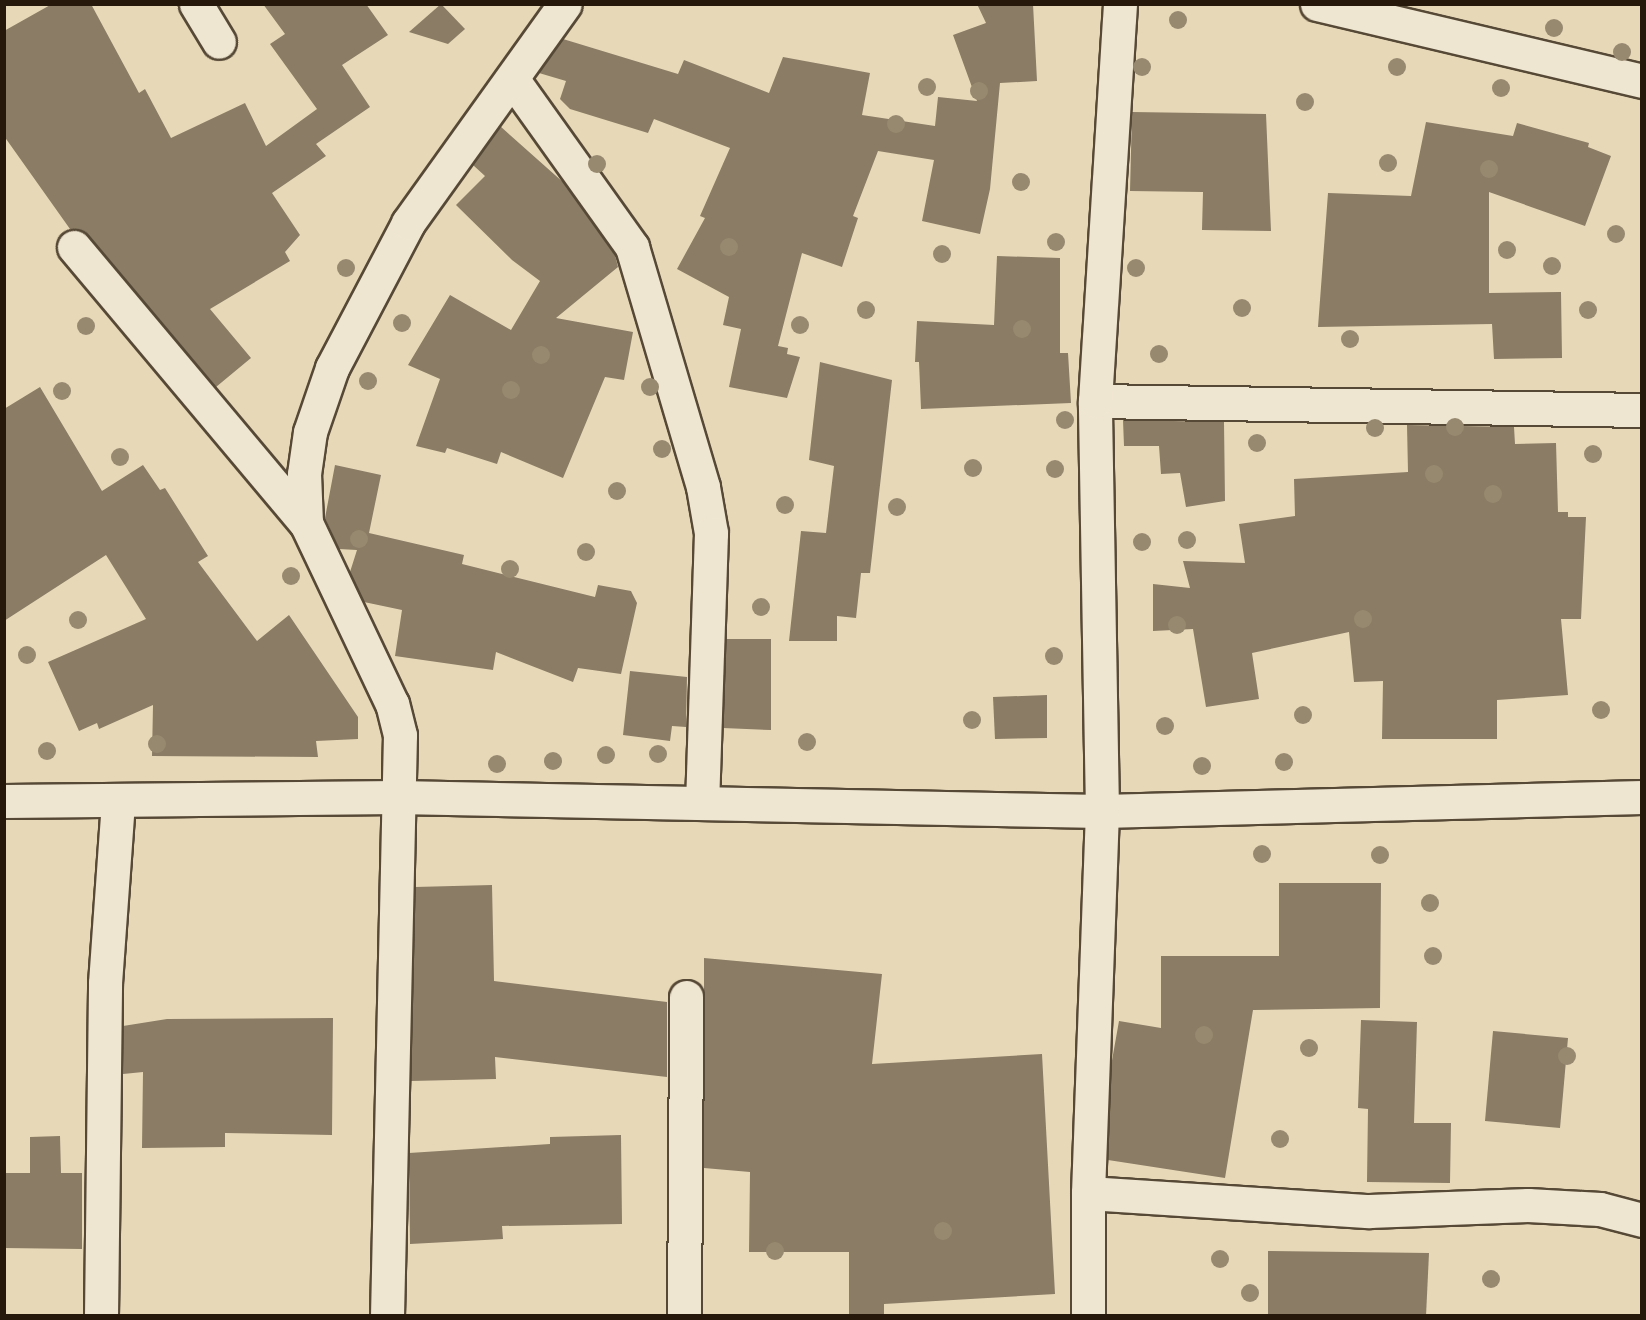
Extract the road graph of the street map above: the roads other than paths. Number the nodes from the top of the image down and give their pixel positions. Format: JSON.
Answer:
{"nodes":[{"id":1,"x":196,"y":4,"type":"edge"},
{"id":2,"x":565,"y":4,"type":"edge"},
{"id":3,"x":1120,"y":4,"type":"edge"},
{"id":4,"x":1317,"y":4,"type":"edge"},
{"id":5,"x":219,"y":42,"type":"dead end"},
{"id":6,"x":513,"y":80,"type":"junction"},
{"id":7,"x":1641,"y":81,"type":"edge"},
{"id":8,"x":74,"y":247,"type":"dead end"},
{"id":9,"x":1095,"y":401,"type":"junction"},
{"id":10,"x":1641,"y":410,"type":"edge"},
{"id":11,"x":306,"y":523,"type":"junction"},
{"id":12,"x":397,"y":797,"type":"junction"},
{"id":13,"x":1641,"y":797,"type":"edge"},
{"id":14,"x":4,"y":801,"type":"edge"},
{"id":15,"x":118,"y":802,"type":"junction"},
{"id":16,"x":702,"y":803,"type":"junction"},
{"id":17,"x":1102,"y":812,"type":"junction"},
{"id":18,"x":686,"y":997,"type":"dead end"},
{"id":19,"x":1088,"y":1193,"type":"junction"},
{"id":20,"x":1641,"y":1220,"type":"edge"},
{"id":21,"x":101,"y":1316,"type":"edge"},
{"id":22,"x":387,"y":1316,"type":"edge"},
{"id":23,"x":684,"y":1316,"type":"edge"},
{"id":24,"x":1088,"y":1316,"type":"edge"}],
"edges":[{"from":1,"to":5,"type":"street"},
{"from":2,"to":6,"type":"street"},
{"from":3,"to":9,"type":"street"},
{"from":4,"to":7,"type":"street"},
{"from":6,"to":11,"type":"street"},
{"from":6,"to":16,"type":"street"},
{"from":8,"to":11,"type":"street"},
{"from":9,"to":10,"type":"street"},
{"from":9,"to":17,"type":"street"},
{"from":11,"to":12,"type":"street"},
{"from":12,"to":15,"type":"street"},
{"from":12,"to":16,"type":"street"},
{"from":12,"to":22,"type":"street"},
{"from":13,"to":17,"type":"street"},
{"from":14,"to":15,"type":"street"},
{"from":15,"to":21,"type":"street"},
{"from":16,"to":17,"type":"street"},
{"from":17,"to":19,"type":"street"},
{"from":18,"to":23,"type":"street"},
{"from":19,"to":20,"type":"street"},
{"from":19,"to":24,"type":"street"}]}
